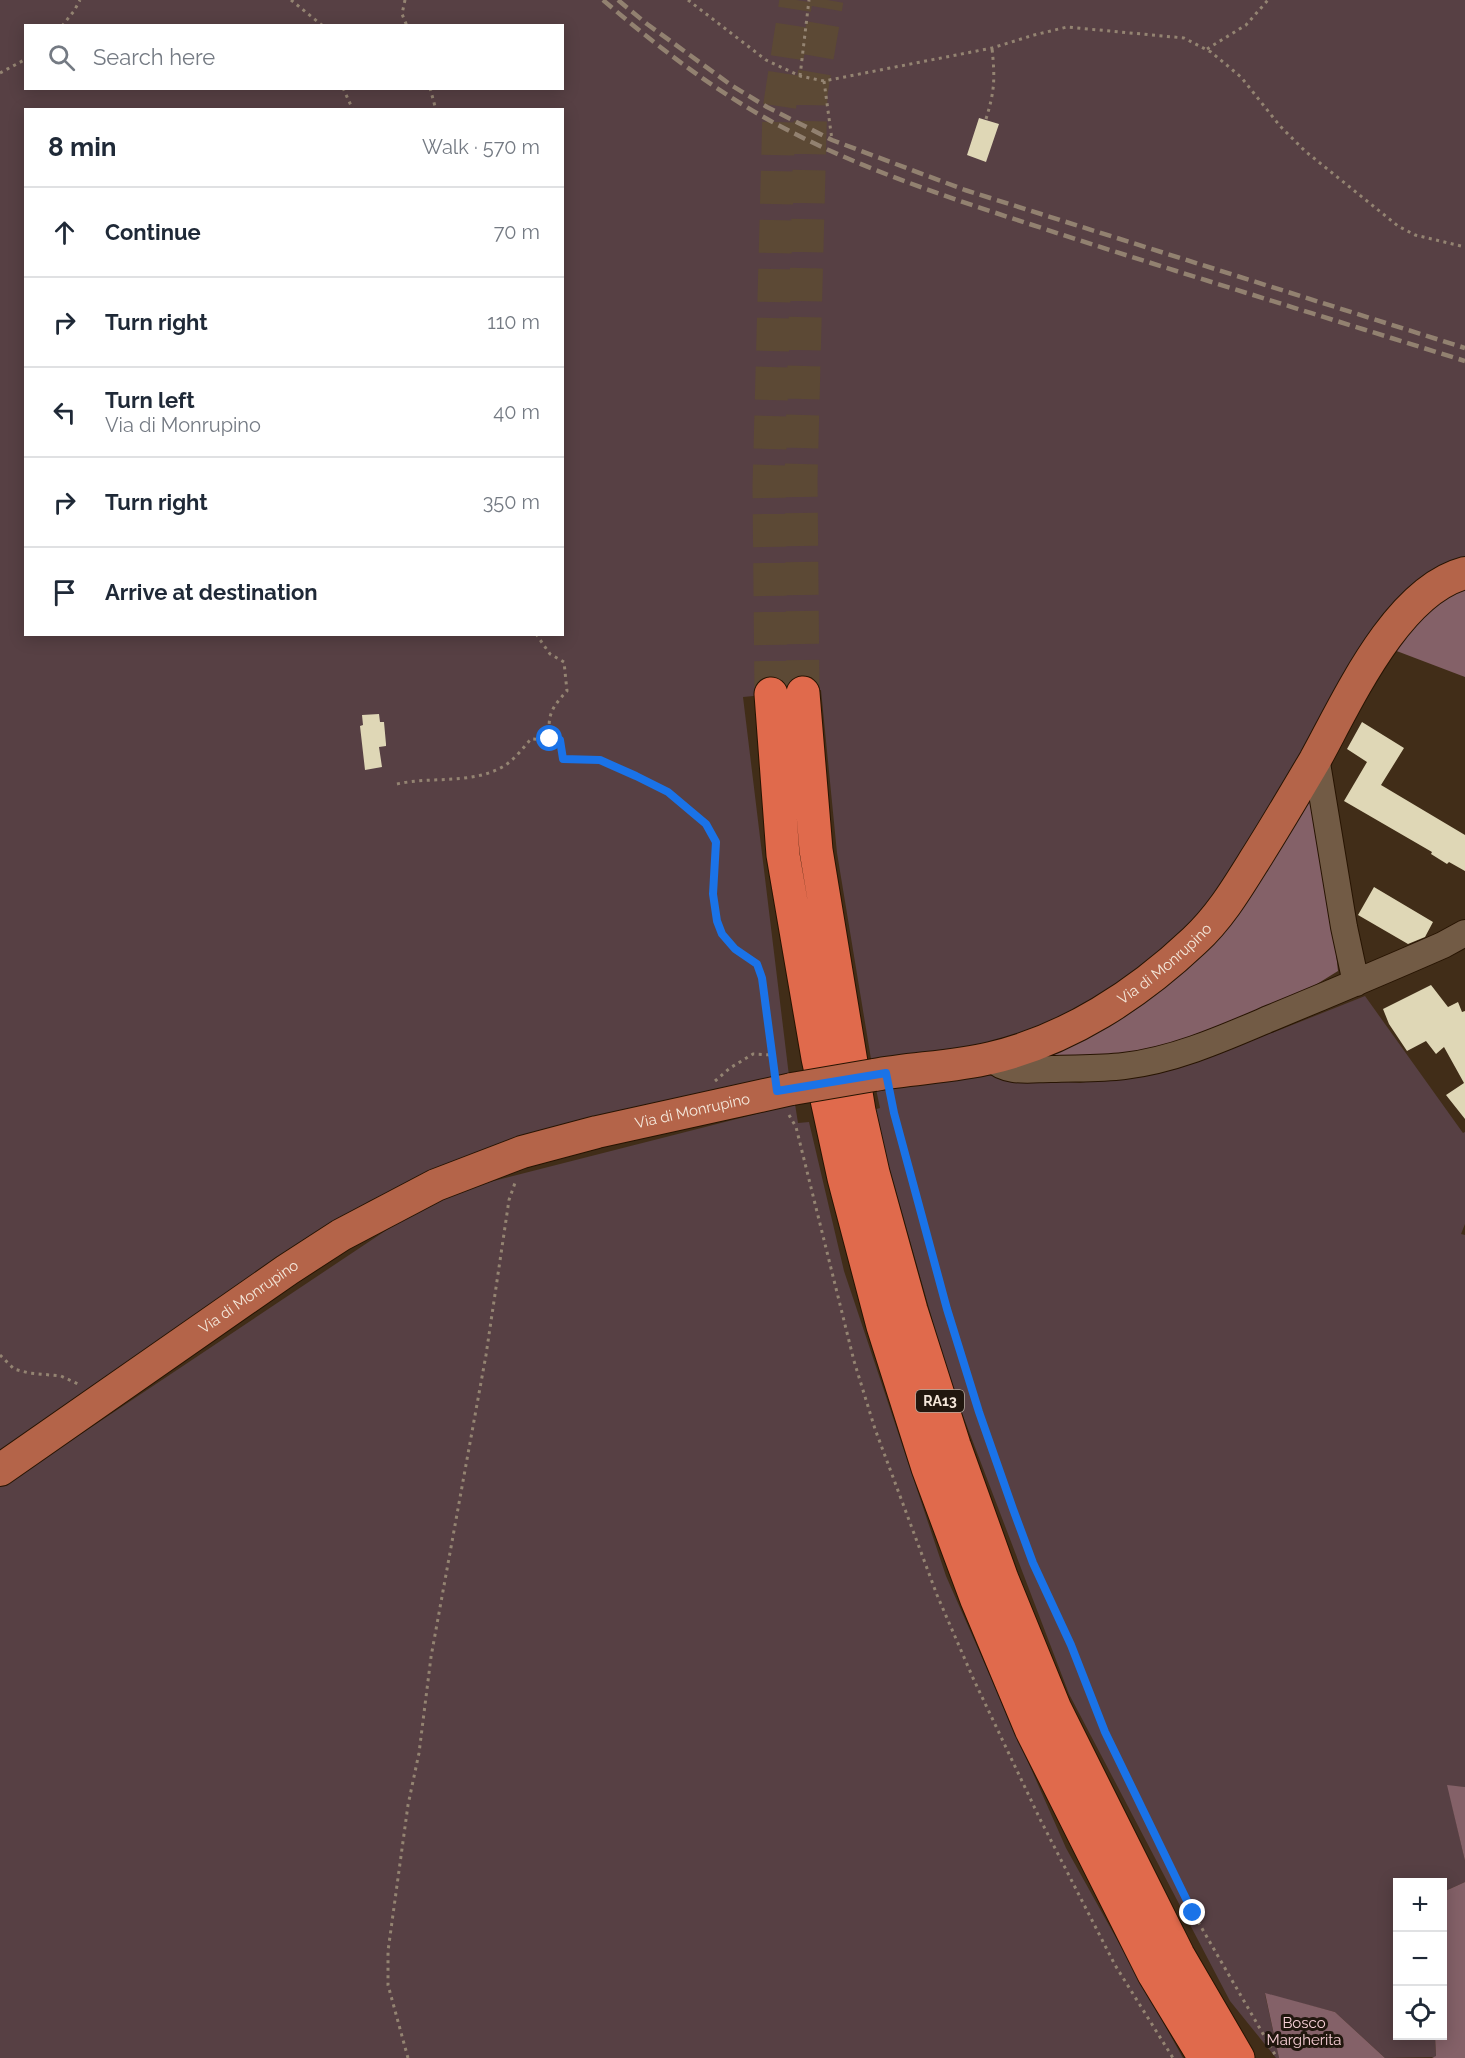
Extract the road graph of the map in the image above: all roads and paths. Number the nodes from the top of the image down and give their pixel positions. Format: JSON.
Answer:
{"nodes":[{"id":1,"x":80,"y":0,"type":"edge"},
{"id":2,"x":291,"y":0,"type":"edge"},
{"id":3,"x":405,"y":0,"type":"edge"},
{"id":4,"x":688,"y":0,"type":"edge"},
{"id":5,"x":809,"y":0,"type":"edge"},
{"id":6,"x":1268,"y":0,"type":"edge"},
{"id":7,"x":64,"y":24,"type":"edge"},
{"id":8,"x":321,"y":24,"type":"edge"},
{"id":9,"x":405,"y":24,"type":"edge"},
{"id":10,"x":992,"y":48,"type":"junction"},
{"id":11,"x":1206,"y":49,"type":"junction"},
{"id":12,"x":24,"y":60,"type":"edge"},
{"id":13,"x":0,"y":73,"type":"edge"},
{"id":14,"x":800,"y":76,"type":"junction"},
{"id":15,"x":824,"y":81,"type":"junction"},
{"id":16,"x":344,"y":90,"type":"edge"},
{"id":17,"x":431,"y":90,"type":"edge"},
{"id":18,"x":352,"y":108,"type":"edge"},
{"id":19,"x":435,"y":108,"type":"edge"},
{"id":20,"x":986,"y":118,"type":"dead end"},
{"id":21,"x":832,"y":141,"type":"dead end"},
{"id":22,"x":1465,"y":247,"type":"edge"},
{"id":23,"x":1465,"y":573,"type":"edge"},
{"id":24,"x":537,"y":636,"type":"edge"},
{"id":25,"x":803,"y":693,"type":"tunnel mouth"},
{"id":26,"x":771,"y":694,"type":"tunnel mouth"},
{"id":27,"x":550,"y":739,"type":"junction"},
{"id":28,"x":1316,"y":758,"type":"junction"},
{"id":29,"x":397,"y":784,"type":"dead end"},
{"id":30,"x":1465,"y":933,"type":"edge"},
{"id":31,"x":1356,"y":983,"type":"junction"},
{"id":32,"x":773,"y":1055,"type":"junction"},
{"id":33,"x":991,"y":1058,"type":"junction"},
{"id":34,"x":880,"y":1074,"type":"junction"},
{"id":35,"x":785,"y":1090,"type":"junction"},
{"id":36,"x":687,"y":1112,"type":"junction"},
{"id":37,"x":522,"y":1152,"type":"junction"},
{"id":38,"x":0,"y":1355,"type":"edge"},
{"id":39,"x":106,"y":1396,"type":"junction"},
{"id":40,"x":0,"y":1470,"type":"edge"},
{"id":41,"x":408,"y":2058,"type":"edge"},
{"id":42,"x":1205,"y":2058,"type":"edge"},
{"id":43,"x":1238,"y":2058,"type":"edge"},
{"id":44,"x":1277,"y":2058,"type":"edge"}],
"edges":[{"from":1,"to":7,"type":"path"},
{"from":2,"to":8,"type":"path"},
{"from":3,"to":9,"type":"path"},
{"from":4,"to":14,"type":"path"},
{"from":5,"to":14,"type":"path"},
{"from":6,"to":11,"type":"path"},
{"from":10,"to":11,"type":"path"},
{"from":10,"to":15,"type":"path"},
{"from":10,"to":20,"type":"path"},
{"from":11,"to":22,"type":"path"},
{"from":12,"to":13,"type":"path"},
{"from":14,"to":15,"type":"path"},
{"from":15,"to":21,"type":"path"},
{"from":16,"to":18,"type":"path"},
{"from":17,"to":19,"type":"path"},
{"from":23,"to":28,"type":"main road","name":"Via di Monrupino"},
{"from":24,"to":27,"type":"path"},
{"from":25,"to":43,"type":"highway","number":"RA13"},
{"from":26,"to":42,"type":"highway","number":"RA13"},
{"from":27,"to":29,"type":"path"},
{"from":27,"to":32,"type":"path"},
{"from":28,"to":31,"type":"street"},
{"from":28,"to":33,"type":"main road","name":"Via di Monrupino"},
{"from":30,"to":31,"type":"street"},
{"from":31,"to":33,"type":"street"},
{"from":32,"to":35,"type":"path"},
{"from":32,"to":36,"type":"path"},
{"from":33,"to":34,"type":"main road","name":"Via di Monrupino"},
{"from":34,"to":35,"type":"main road","name":"Via di Monrupino","bridge":true},
{"from":34,"to":44,"type":"path"},
{"from":35,"to":36,"type":"main road","name":"Via di Monrupino"},
{"from":36,"to":37,"type":"main road","name":"Via di Monrupino"},
{"from":37,"to":39,"type":"main road","name":"Via di Monrupino"},
{"from":37,"to":41,"type":"path"},
{"from":38,"to":39,"type":"path"},
{"from":39,"to":40,"type":"main road","name":"Via di Monrupino"}]}
